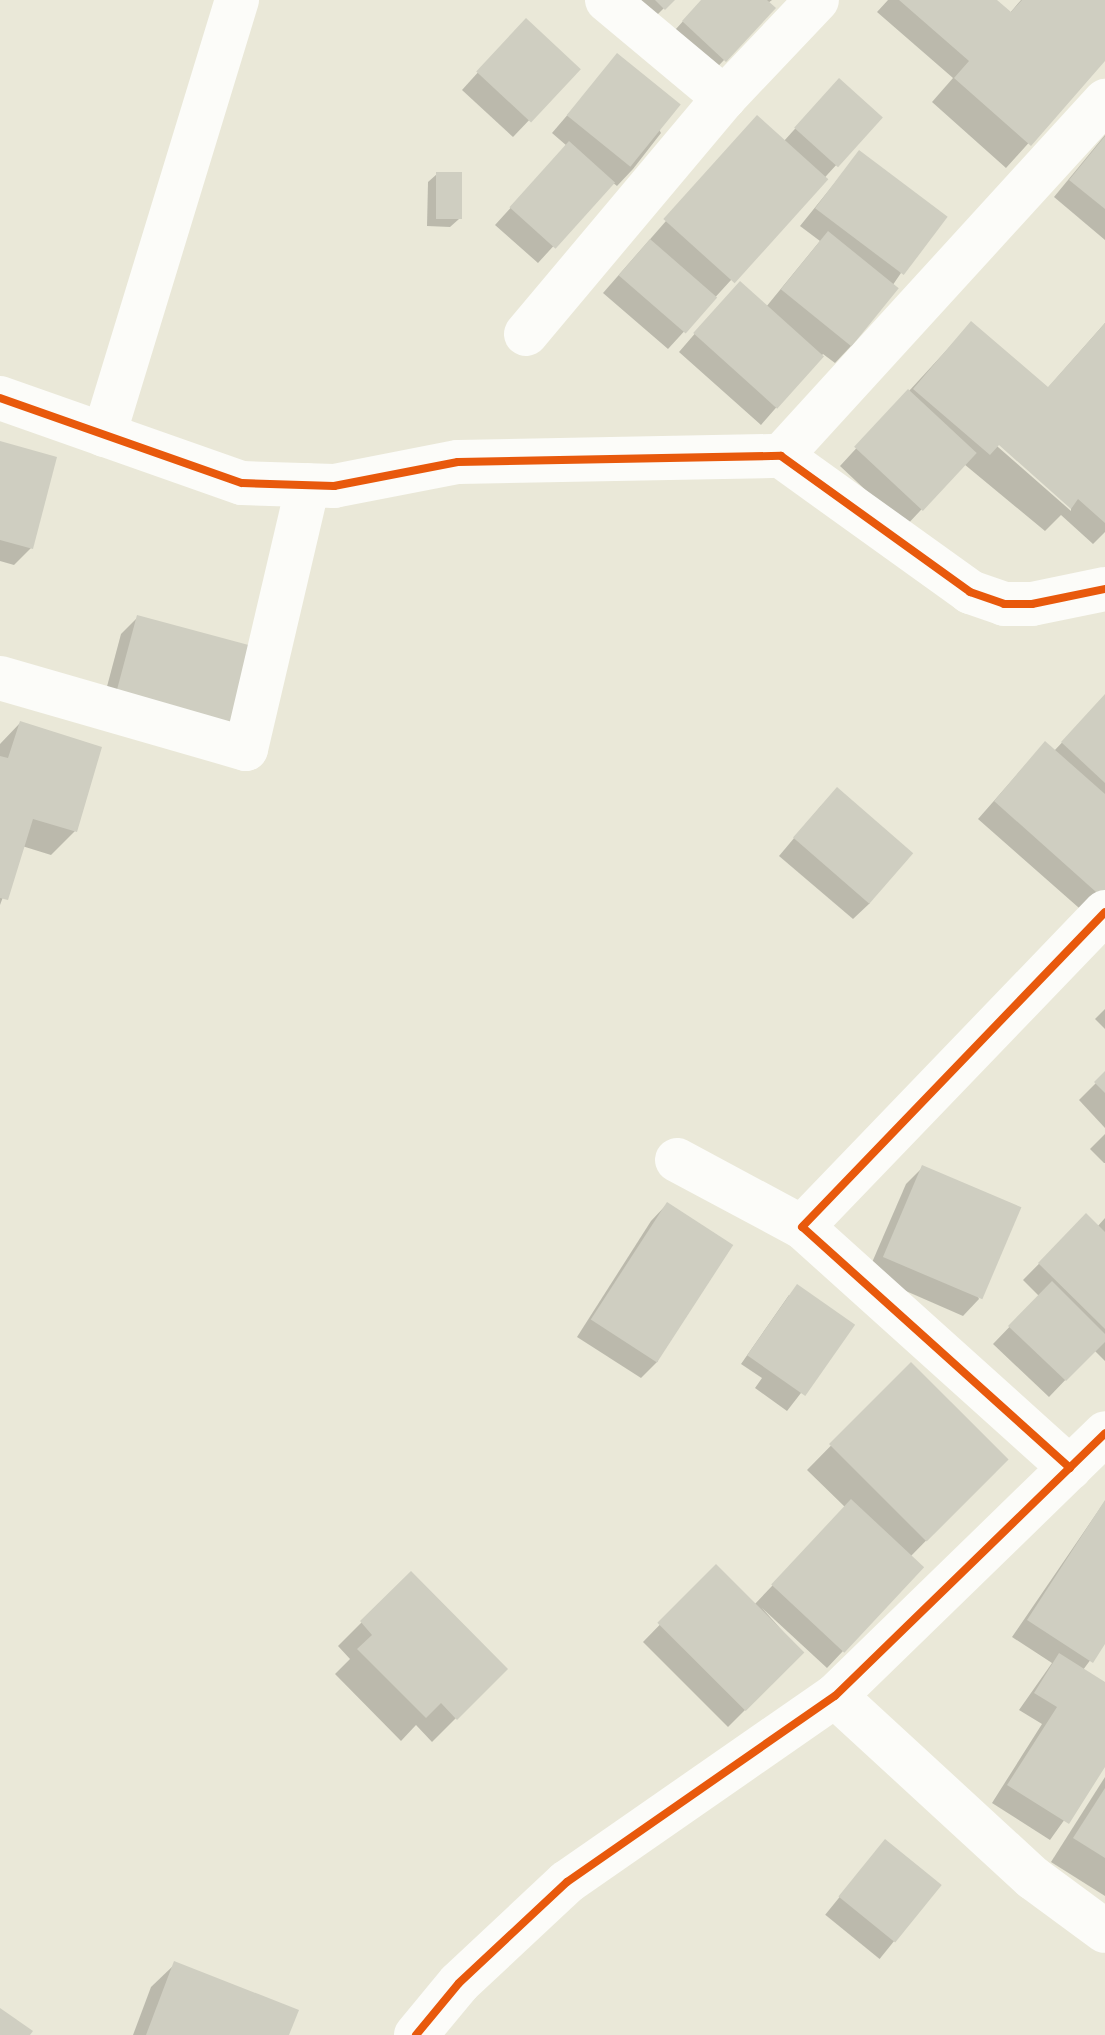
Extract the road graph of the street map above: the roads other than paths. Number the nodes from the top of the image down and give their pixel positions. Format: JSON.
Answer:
{"nodes":[{"id":1,"x":237,"y":0,"type":"edge"},
{"id":2,"x":607,"y":0,"type":"edge"},
{"id":3,"x":817,"y":0,"type":"edge"},
{"id":4,"x":724,"y":98,"type":"junction"},
{"id":5,"x":1105,"y":101,"type":"edge"},
{"id":6,"x":526,"y":334,"type":"dead end"},
{"id":7,"x":0,"y":398,"type":"edge"},
{"id":8,"x":104,"y":435,"type":"junction"},
{"id":9,"x":781,"y":456,"type":"junction"},
{"id":10,"x":308,"y":485,"type":"junction"},
{"id":11,"x":1105,"y":589,"type":"edge"},
{"id":12,"x":0,"y":678,"type":"edge"},
{"id":13,"x":1105,"y":912,"type":"edge"},
{"id":14,"x":677,"y":1160,"type":"dead end"},
{"id":15,"x":802,"y":1227,"type":"junction"},
{"id":16,"x":1092,"y":1454,"type":"edge"},
{"id":17,"x":835,"y":1696,"type":"junction"},
{"id":18,"x":1105,"y":1931,"type":"edge"},
{"id":19,"x":416,"y":2035,"type":"edge"}],
"edges":[{"from":1,"to":8,"type":"street"},
{"from":2,"to":4,"type":"street"},
{"from":3,"to":4,"type":"street"},
{"from":4,"to":6,"type":"street"},
{"from":5,"to":9,"type":"street"},
{"from":7,"to":8,"type":"street"},
{"from":8,"to":10,"type":"street"},
{"from":9,"to":10,"type":"street"},
{"from":9,"to":11,"type":"street"},
{"from":10,"to":12,"type":"street"},
{"from":13,"to":15,"type":"street"},
{"from":14,"to":15,"type":"street"},
{"from":15,"to":16,"type":"street"},
{"from":16,"to":17,"type":"street"},
{"from":17,"to":18,"type":"street"},
{"from":17,"to":19,"type":"street"}]}
